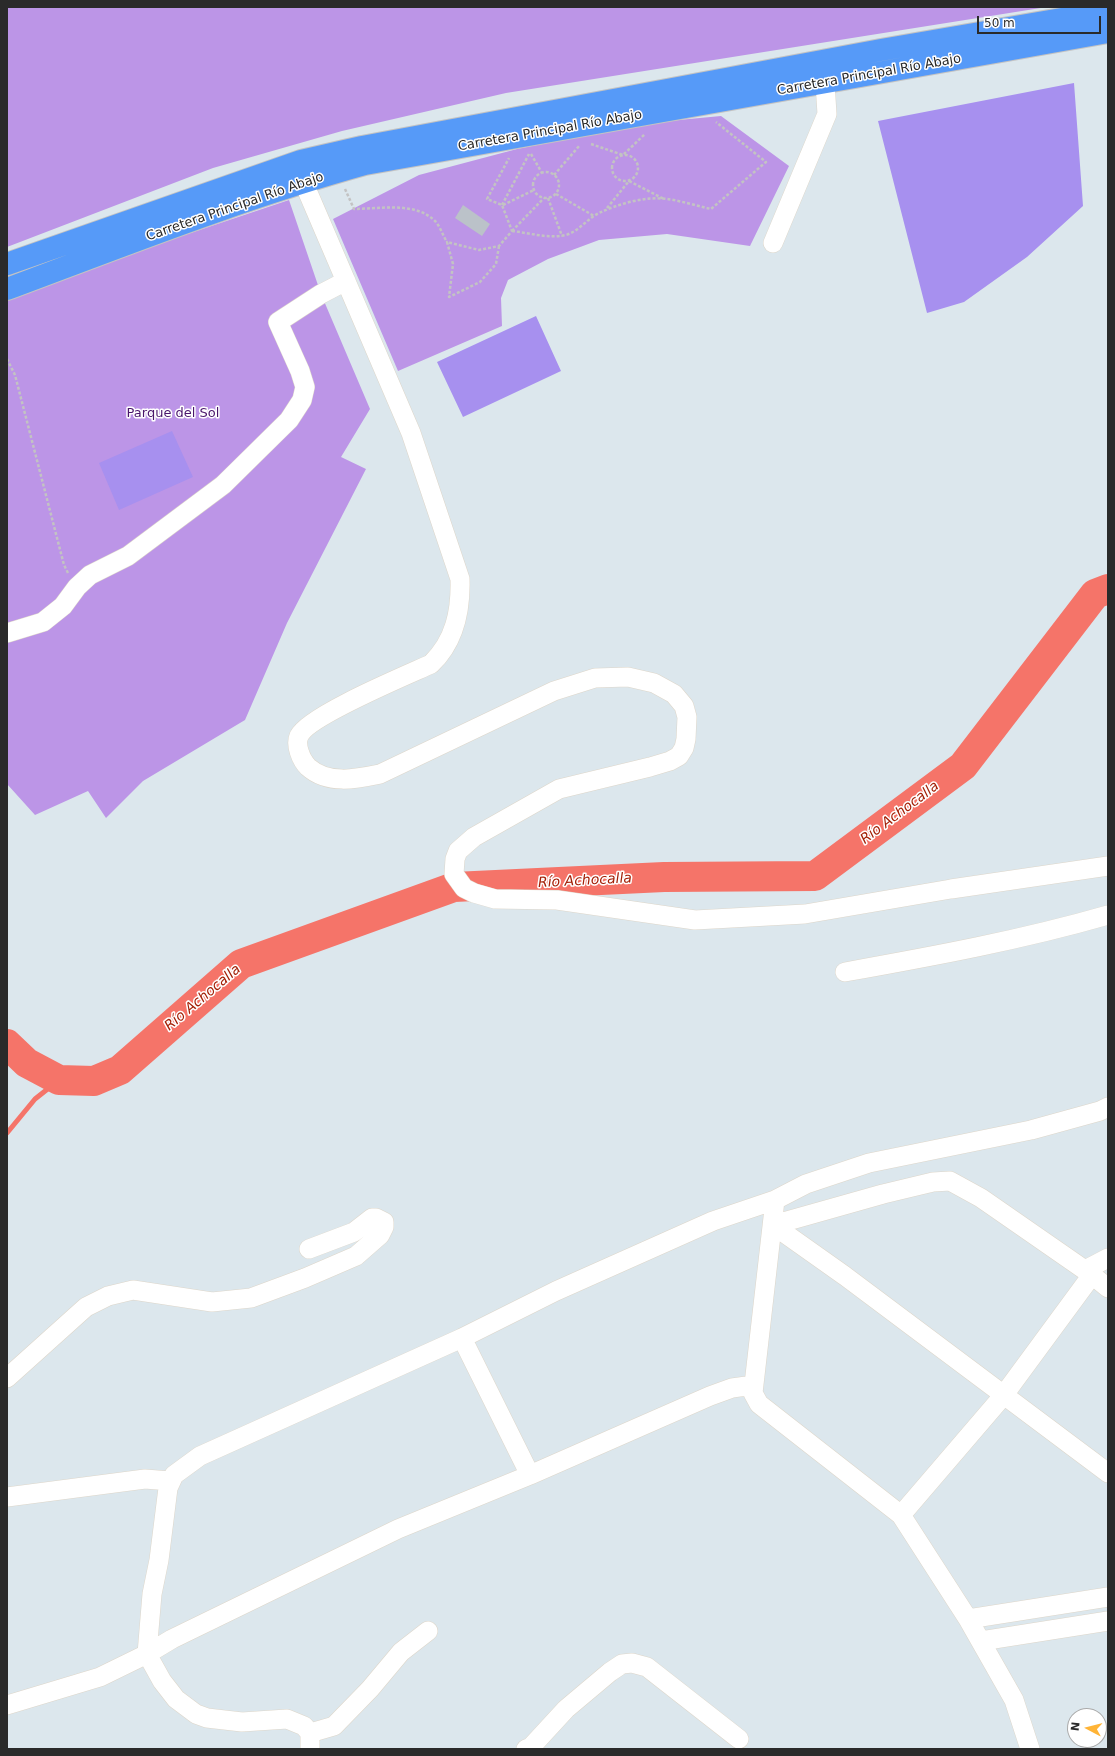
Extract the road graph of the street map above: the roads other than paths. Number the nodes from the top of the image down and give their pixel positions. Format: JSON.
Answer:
{"nodes":[{"id":1,"x":1108,"y":11,"type":"edge"},
{"id":2,"x":1108,"y":32,"type":"edge"},
{"id":3,"x":825,"y":83,"type":"junction"},
{"id":4,"x":302,"y":171,"type":"junction"},
{"id":5,"x":773,"y":243,"type":"dead end"},
{"id":6,"x":7,"y":264,"type":"edge"},
{"id":7,"x":346,"y":281,"type":"junction"},
{"id":8,"x":7,"y":289,"type":"edge"},
{"id":9,"x":7,"y":633,"type":"edge"},
{"id":10,"x":1108,"y":866,"type":"edge"},
{"id":11,"x":1108,"y":915,"type":"edge"},
{"id":12,"x":846,"y":972,"type":"dead end"},
{"id":13,"x":1108,"y":1107,"type":"edge"},
{"id":14,"x":776,"y":1200,"type":"junction"},
{"id":15,"x":774,"y":1225,"type":"junction"},
{"id":16,"x":309,"y":1248,"type":"dead end"},
{"id":17,"x":1108,"y":1258,"type":"edge"},
{"id":18,"x":1089,"y":1273,"type":"junction"},
{"id":19,"x":1108,"y":1288,"type":"edge"},
{"id":20,"x":462,"y":1338,"type":"junction"},
{"id":21,"x":7,"y":1378,"type":"edge"},
{"id":22,"x":754,"y":1385,"type":"junction"},
{"id":23,"x":1004,"y":1396,"type":"junction"},
{"id":24,"x":1108,"y":1474,"type":"edge"},
{"id":25,"x":530,"y":1475,"type":"junction"},
{"id":26,"x":170,"y":1482,"type":"junction"},
{"id":27,"x":7,"y":1497,"type":"edge"},
{"id":28,"x":901,"y":1515,"type":"junction"},
{"id":29,"x":1108,"y":1597,"type":"edge"},
{"id":30,"x":968,"y":1619,"type":"junction"},
{"id":31,"x":1108,"y":1620,"type":"edge"},
{"id":32,"x":428,"y":1631,"type":"dead end"},
{"id":33,"x":981,"y":1641,"type":"junction"},
{"id":34,"x":147,"y":1654,"type":"junction"},
{"id":35,"x":7,"y":1705,"type":"edge"},
{"id":36,"x":738,"y":1739,"type":"dead end"},
{"id":37,"x":310,"y":1741,"type":"edge"},
{"id":38,"x":526,"y":1749,"type":"edge"},
{"id":39,"x":1030,"y":1749,"type":"edge"}],
"edges":[{"from":1,"to":4,"type":"main road","name":"Carretera Principal Río Abajo"},
{"from":2,"to":3,"type":"main road","name":"Carretera Principal Río Abajo"},
{"from":3,"to":4,"type":"main road","name":"Carretera Principal Río Abajo"},
{"from":3,"to":5,"type":"street"},
{"from":4,"to":6,"type":"main road","name":"Carretera Principal Río Abajo"},
{"from":4,"to":7,"type":"street"},
{"from":4,"to":8,"type":"main road","name":"Carretera Principal Río Abajo"},
{"from":7,"to":9,"type":"street"},
{"from":7,"to":10,"type":"street"},
{"from":11,"to":12,"type":"street"},
{"from":13,"to":14,"type":"street"},
{"from":14,"to":15,"type":"street"},
{"from":14,"to":20,"type":"street"},
{"from":15,"to":18,"type":"street"},
{"from":15,"to":22,"type":"street"},
{"from":15,"to":23,"type":"street"},
{"from":16,"to":21,"type":"street"},
{"from":17,"to":18,"type":"street"},
{"from":18,"to":19,"type":"street"},
{"from":18,"to":23,"type":"street"},
{"from":20,"to":25,"type":"street"},
{"from":20,"to":26,"type":"street"},
{"from":22,"to":25,"type":"street"},
{"from":22,"to":28,"type":"street"},
{"from":23,"to":24,"type":"street"},
{"from":23,"to":28,"type":"street"},
{"from":25,"to":34,"type":"street"},
{"from":26,"to":27,"type":"street"},
{"from":26,"to":34,"type":"street"},
{"from":28,"to":30,"type":"street"},
{"from":29,"to":30,"type":"street"},
{"from":30,"to":33,"type":"street"},
{"from":31,"to":33,"type":"street"},
{"from":32,"to":37,"type":"street"},
{"from":33,"to":39,"type":"street"},
{"from":34,"to":35,"type":"street"},
{"from":34,"to":37,"type":"street"},
{"from":36,"to":38,"type":"street"}]}
